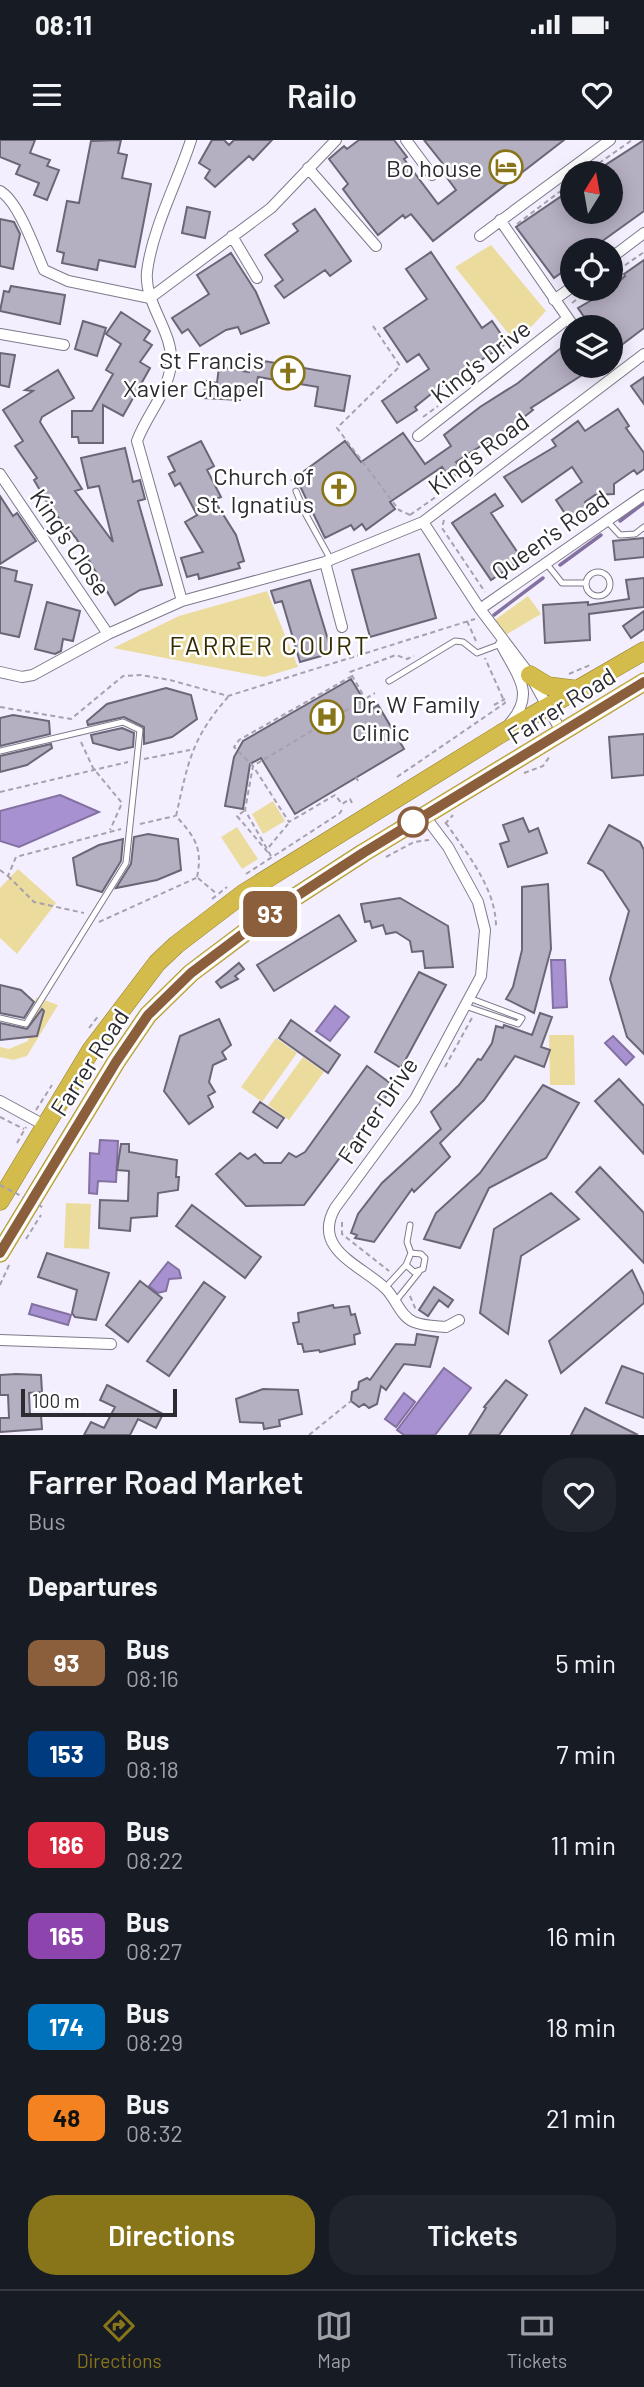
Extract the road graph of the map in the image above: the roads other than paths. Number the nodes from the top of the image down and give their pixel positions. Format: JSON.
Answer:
{"nodes":[{"id":1,"x":191,"y":140,"type":"edge"},
{"id":2,"x":337,"y":140,"type":"edge"},
{"id":3,"x":406,"y":140,"type":"edge"},
{"id":4,"x":611,"y":140,"type":"edge"},
{"id":5,"x":308,"y":168,"type":"junction"},
{"id":6,"x":432,"y":175,"type":"dead end"},
{"id":7,"x":0,"y":191,"type":"edge"},
{"id":8,"x":500,"y":220,"type":"junction"},
{"id":9,"x":644,"y":233,"type":"edge"},
{"id":10,"x":232,"y":236,"type":"junction"},
{"id":11,"x":480,"y":236,"type":"dead end"},
{"id":12,"x":376,"y":246,"type":"dead end"},
{"id":13,"x":623,"y":249,"type":"edge"},
{"id":14,"x":257,"y":278,"type":"dead end"},
{"id":15,"x":560,"y":296,"type":"edge"},
{"id":16,"x":150,"y":298,"type":"junction"},
{"id":17,"x":554,"y":300,"type":"junction"},
{"id":18,"x":568,"y":315,"type":"edge"},
{"id":19,"x":560,"y":326,"type":"edge"},
{"id":20,"x":0,"y":334,"type":"edge"},
{"id":21,"x":64,"y":345,"type":"dead end"},
{"id":22,"x":644,"y":354,"type":"edge"},
{"id":23,"x":623,"y":364,"type":"edge"},
{"id":24,"x":598,"y":378,"type":"edge"},
{"id":25,"x":421,"y":433,"type":"road end"},
{"id":26,"x":0,"y":474,"type":"edge"},
{"id":27,"x":296,"y":491,"type":"dead end"},
{"id":28,"x":644,"y":495,"type":"edge"},
{"id":29,"x":607,"y":520,"type":"junction"},
{"id":30,"x":423,"y":522,"type":"junction"},
{"id":31,"x":644,"y":527,"type":"edge"},
{"id":32,"x":328,"y":561,"type":"junction"},
{"id":33,"x":546,"y":563,"type":"junction"},
{"id":34,"x":586,"y":583,"type":"junction"},
{"id":35,"x":182,"y":601,"type":"junction"},
{"id":36,"x":482,"y":612,"type":"junction"},
{"id":37,"x":342,"y":627,"type":"dead end"},
{"id":38,"x":108,"y":634,"type":"junction"},
{"id":39,"x":501,"y":640,"type":"junction"},
{"id":40,"x":644,"y":651,"type":"edge"},
{"id":41,"x":0,"y":672,"type":"edge"},
{"id":42,"x":530,"y":675,"type":"junction"},
{"id":43,"x":389,"y":681,"type":"dead end"},
{"id":44,"x":644,"y":681,"type":"edge"},
{"id":45,"x":580,"y":690,"type":"junction"},
{"id":46,"x":547,"y":708,"type":"junction"},
{"id":47,"x":502,"y":733,"type":"junction"},
{"id":48,"x":562,"y":733,"type":"junction"},
{"id":49,"x":0,"y":751,"type":"edge"},
{"id":50,"x":424,"y":815,"type":"junction"},
{"id":51,"x":467,"y":1002,"type":"junction"},
{"id":52,"x":0,"y":1018,"type":"edge"},
{"id":53,"x":0,"y":1101,"type":"edge"},
{"id":54,"x":44,"y":1125,"type":"junction"},
{"id":55,"x":0,"y":1200,"type":"edge"},
{"id":56,"x":410,"y":1225,"type":"dead end"},
{"id":57,"x":0,"y":1253,"type":"edge"},
{"id":58,"x":411,"y":1253,"type":"junction"},
{"id":59,"x":406,"y":1265,"type":"junction"},
{"id":60,"x":419,"y":1272,"type":"junction"},
{"id":61,"x":385,"y":1288,"type":"junction"},
{"id":62,"x":395,"y":1303,"type":"junction"},
{"id":63,"x":459,"y":1320,"type":"dead end"},
{"id":64,"x":0,"y":1340,"type":"edge"},
{"id":65,"x":114,"y":1340,"type":"dead end"}],
"edges":[{"from":1,"to":16,"type":"street"},
{"from":2,"to":5,"type":"street"},
{"from":3,"to":6,"type":"street"},
{"from":4,"to":8,"type":"street"},
{"from":5,"to":10,"type":"street"},
{"from":5,"to":12,"type":"street"},
{"from":7,"to":16,"type":"street"},
{"from":8,"to":11,"type":"street"},
{"from":8,"to":17,"type":"street","name":"King's Drive"},
{"from":9,"to":13,"type":"street"},
{"from":10,"to":14,"type":"street"},
{"from":10,"to":16,"type":"street"},
{"from":15,"to":17,"type":"street"},
{"from":16,"to":35,"type":"street"},
{"from":17,"to":18,"type":"street","name":"King's Drive"},
{"from":19,"to":25,"type":"street","name":"King's Drive"},
{"from":20,"to":21,"type":"street"},
{"from":22,"to":23,"type":"street","name":"King's Road"},
{"from":24,"to":30,"type":"street","name":"King's Road"},
{"from":26,"to":38,"type":"street","name":"King's Close"},
{"from":27,"to":32,"type":"lane"},
{"from":28,"to":29,"type":"street","name":"Queen's Road"},
{"from":29,"to":31,"type":"lane"},
{"from":29,"to":33,"type":"street","name":"Queen's Road"},
{"from":30,"to":32,"type":"street","name":"King's Road"},
{"from":30,"to":36,"type":"street"},
{"from":32,"to":35,"type":"street","name":"King's Road"},
{"from":32,"to":37,"type":"street"},
{"from":33,"to":34,"type":"lane"},
{"from":33,"to":36,"type":"street","name":"Queen's Road"},
{"from":34,"to":34,"type":"lane"},
{"from":35,"to":38,"type":"street","name":"King's Road"},
{"from":36,"to":39,"type":"street"},
{"from":38,"to":41,"type":"street","name":"King's Road"},
{"from":39,"to":42,"type":"street"},
{"from":39,"to":43,"type":"lane"},
{"from":39,"to":47,"type":"street"},
{"from":40,"to":45,"type":"highway","name":"Farrer Road"},
{"from":42,"to":45,"type":"highway"},
{"from":42,"to":46,"type":"street"},
{"from":44,"to":48,"type":"highway","name":"Farrer Road"},
{"from":45,"to":46,"type":"highway","name":"Farrer Road"},
{"from":46,"to":47,"type":"highway","name":"Farrer Road"},
{"from":46,"to":48,"type":"street"},
{"from":47,"to":54,"type":"highway","name":"Farrer Road"},
{"from":48,"to":50,"type":"highway","name":"Farrer Road"},
{"from":49,"to":52,"type":"lane"},
{"from":50,"to":51,"type":"street","name":"Farrer Drive"},
{"from":50,"to":57,"type":"highway","name":"Farrer Road"},
{"from":51,"to":51,"type":"lane"},
{"from":51,"to":61,"type":"street","name":"Farrer Drive"},
{"from":53,"to":54,"type":"street"},
{"from":54,"to":55,"type":"highway","name":"Farrer Road"},
{"from":56,"to":58,"type":"lane"},
{"from":58,"to":59,"type":"lane"},
{"from":58,"to":60,"type":"lane"},
{"from":59,"to":60,"type":"lane"},
{"from":59,"to":61,"type":"lane"},
{"from":60,"to":62,"type":"lane"},
{"from":61,"to":62,"type":"street","name":"Farrer Drive"},
{"from":62,"to":63,"type":"street","name":"Farrer Drive"},
{"from":64,"to":65,"type":"street"}]}
